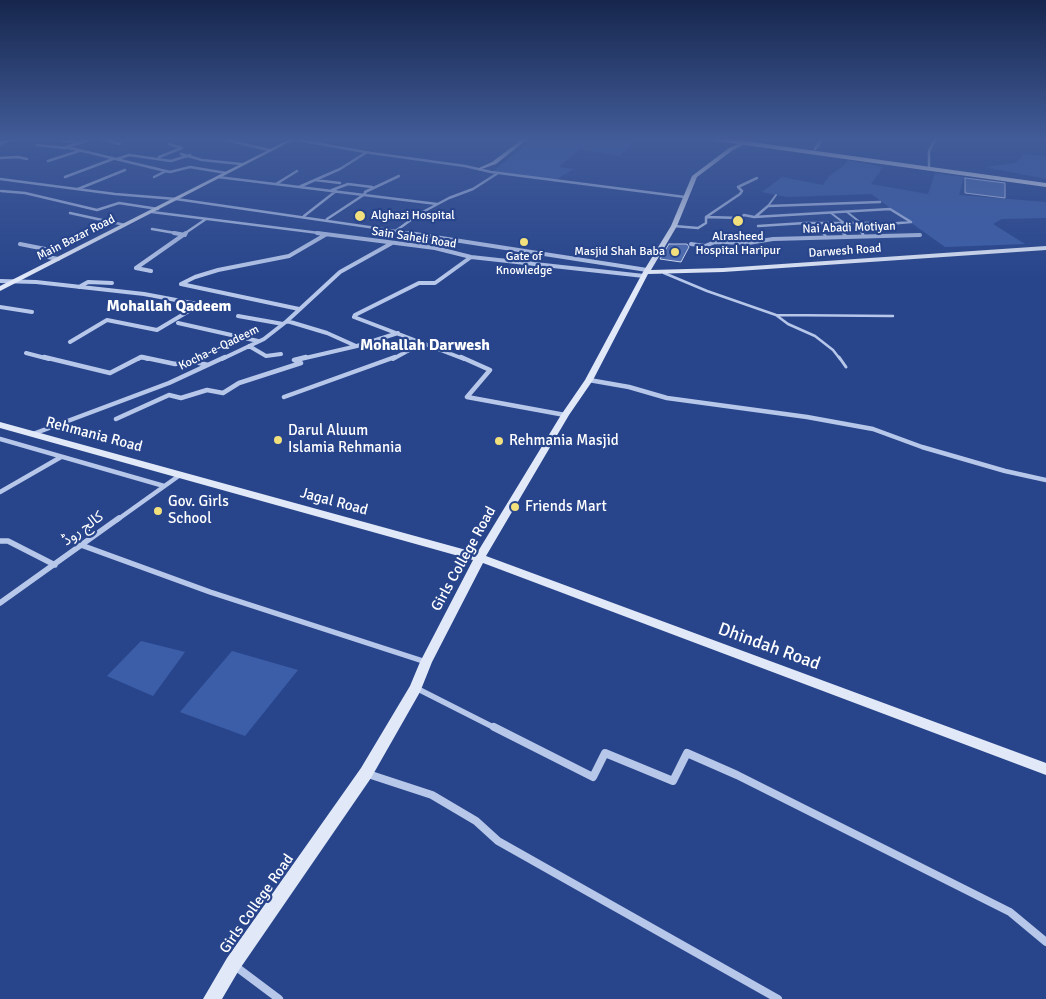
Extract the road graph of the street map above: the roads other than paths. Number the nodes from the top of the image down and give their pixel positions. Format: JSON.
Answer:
{"nodes":[{"id":1,"x":44,"y":185,"type":"edge"},
{"id":2,"x":89,"y":185,"type":"edge"},
{"id":3,"x":202,"y":185,"type":"edge"},
{"id":4,"x":280,"y":185,"type":"edge"},
{"id":5,"x":304,"y":185,"type":"edge"},
{"id":6,"x":347,"y":185,"type":"edge"},
{"id":7,"x":353,"y":185,"type":"edge"},
{"id":8,"x":379,"y":185,"type":"edge"},
{"id":9,"x":481,"y":185,"type":"edge"},
{"id":10,"x":589,"y":185,"type":"edge"},
{"id":11,"x":691,"y":185,"type":"edge"},
{"id":12,"x":743,"y":185,"type":"edge"},
{"id":13,"x":299,"y":187,"type":"junction"},
{"id":14,"x":373,"y":187,"type":"junction"},
{"id":15,"x":78,"y":189,"type":"junction"},
{"id":16,"x":1,"y":191,"type":"edge"},
{"id":17,"x":334,"y":191,"type":"junction"},
{"id":18,"x":364,"y":194,"type":"junction"},
{"id":19,"x":776,"y":195,"type":"dead end"},
{"id":20,"x":685,"y":197,"type":"junction"},
{"id":21,"x":176,"y":199,"type":"junction"},
{"id":22,"x":880,"y":202,"type":"dead end"},
{"id":23,"x":437,"y":204,"type":"junction"},
{"id":24,"x":768,"y":206,"type":"junction"},
{"id":25,"x":155,"y":210,"type":"junction"},
{"id":26,"x":831,"y":212,"type":"junction"},
{"id":27,"x":847,"y":212,"type":"junction"},
{"id":28,"x":70,"y":213,"type":"dead end"},
{"id":29,"x":303,"y":216,"type":"junction"},
{"id":30,"x":706,"y":217,"type":"junction"},
{"id":31,"x":754,"y":217,"type":"junction"},
{"id":32,"x":206,"y":219,"type":"junction"},
{"id":33,"x":327,"y":220,"type":"junction"},
{"id":34,"x":814,"y":223,"type":"junction"},
{"id":35,"x":832,"y":223,"type":"junction"},
{"id":36,"x":844,"y":223,"type":"junction"},
{"id":37,"x":854,"y":223,"type":"junction"},
{"id":38,"x":861,"y":223,"type":"junction"},
{"id":39,"x":125,"y":225,"type":"junction"},
{"id":40,"x":674,"y":226,"type":"junction"},
{"id":41,"x":758,"y":226,"type":"dead end"},
{"id":42,"x":152,"y":229,"type":"dead end"},
{"id":43,"x":396,"y":230,"type":"junction"},
{"id":44,"x":325,"y":234,"type":"junction"},
{"id":45,"x":185,"y":235,"type":"junction"},
{"id":46,"x":920,"y":235,"type":"dead end"},
{"id":47,"x":846,"y":236,"type":"junction"},
{"id":48,"x":864,"y":236,"type":"junction"},
{"id":49,"x":827,"y":238,"type":"junction"},
{"id":50,"x":392,"y":243,"type":"junction"},
{"id":51,"x":20,"y":244,"type":"dead end"},
{"id":52,"x":690,"y":244,"type":"dead end"},
{"id":53,"x":1046,"y":248,"type":"edge"},
{"id":54,"x":470,"y":257,"type":"junction"},
{"id":55,"x":58,"y":260,"type":"junction"},
{"id":56,"x":151,"y":271,"type":"dead end"},
{"id":57,"x":645,"y":273,"type":"junction"},
{"id":58,"x":664,"y":273,"type":"junction"},
{"id":59,"x":0,"y":281,"type":"edge"},
{"id":60,"x":11,"y":283,"type":"junction"},
{"id":61,"x":112,"y":283,"type":"dead end"},
{"id":62,"x":78,"y":288,"type":"junction"},
{"id":63,"x":0,"y":289,"type":"edge"},
{"id":64,"x":200,"y":305,"type":"junction"},
{"id":65,"x":208,"y":306,"type":"dead end"},
{"id":66,"x":0,"y":307,"type":"edge"},
{"id":67,"x":300,"y":309,"type":"junction"},
{"id":68,"x":32,"y":312,"type":"dead end"},
{"id":69,"x":776,"y":315,"type":"junction"},
{"id":70,"x":238,"y":316,"type":"dead end"},
{"id":71,"x":893,"y":316,"type":"dead end"},
{"id":72,"x":178,"y":323,"type":"dead end"},
{"id":73,"x":285,"y":323,"type":"junction"},
{"id":74,"x":398,"y":333,"type":"junction"},
{"id":75,"x":259,"y":341,"type":"junction"},
{"id":76,"x":70,"y":342,"type":"dead end"},
{"id":77,"x":422,"y":343,"type":"junction"},
{"id":78,"x":248,"y":346,"type":"junction"},
{"id":79,"x":357,"y":346,"type":"junction"},
{"id":80,"x":26,"y":353,"type":"dead end"},
{"id":81,"x":280,"y":354,"type":"dead end"},
{"id":82,"x":209,"y":365,"type":"junction"},
{"id":83,"x":846,"y":367,"type":"dead end"},
{"id":84,"x":589,"y":380,"type":"junction"},
{"id":85,"x":284,"y":397,"type":"dead end"},
{"id":86,"x":565,"y":415,"type":"junction"},
{"id":87,"x":116,"y":419,"type":"dead end"},
{"id":88,"x":0,"y":425,"type":"edge"},
{"id":89,"x":33,"y":434,"type":"junction"},
{"id":90,"x":0,"y":440,"type":"edge"},
{"id":91,"x":61,"y":457,"type":"junction"},
{"id":92,"x":180,"y":475,"type":"junction"},
{"id":93,"x":1046,"y":480,"type":"edge"},
{"id":94,"x":164,"y":486,"type":"junction"},
{"id":95,"x":0,"y":492,"type":"edge"},
{"id":96,"x":0,"y":541,"type":"edge"},
{"id":97,"x":81,"y":545,"type":"junction"},
{"id":98,"x":480,"y":558,"type":"junction"},
{"id":99,"x":55,"y":565,"type":"junction"},
{"id":100,"x":0,"y":603,"type":"edge"},
{"id":101,"x":426,"y":662,"type":"junction"},
{"id":102,"x":415,"y":688,"type":"junction"},
{"id":103,"x":1046,"y":769,"type":"edge"},
{"id":104,"x":366,"y":773,"type":"junction"},
{"id":105,"x":1046,"y":942,"type":"edge"},
{"id":106,"x":233,"y":964,"type":"junction"},
{"id":107,"x":212,"y":999,"type":"edge"},
{"id":108,"x":279,"y":999,"type":"edge"},
{"id":109,"x":778,"y":999,"type":"edge"}],
"edges":[{"from":1,"to":15,"type":"street","name":"Sain Saheli Road"},
{"from":2,"to":15,"type":"street"},
{"from":3,"to":21,"type":"main road","name":"Main Bazar Road"},
{"from":4,"to":13,"type":"street"},
{"from":5,"to":13,"type":"street"},
{"from":6,"to":17,"type":"street"},
{"from":7,"to":14,"type":"street"},
{"from":8,"to":14,"type":"street"},
{"from":9,"to":23,"type":"street"},
{"from":10,"to":20,"type":"street"},
{"from":11,"to":20,"type":"main road","name":"Girls College Road"},
{"from":12,"to":30,"type":"street","name":"Nai Abadi Motiyan"},
{"from":13,"to":17,"type":"street"},
{"from":14,"to":18,"type":"street"},
{"from":15,"to":21,"type":"street","name":"Sain Saheli Road"},
{"from":16,"to":25,"type":"street","name":"Sain Saheli Road"},
{"from":17,"to":18,"type":"street"},
{"from":17,"to":29,"type":"street"},
{"from":18,"to":23,"type":"street"},
{"from":18,"to":33,"type":"street"},
{"from":19,"to":24,"type":"lane"},
{"from":20,"to":40,"type":"main road","name":"Girls College Road"},
{"from":21,"to":25,"type":"main road","name":"Main Bazar Road"},
{"from":21,"to":29,"type":"street","name":"Sain Saheli Road"},
{"from":22,"to":24,"type":"street","name":"Nai Abadi Motiyan"},
{"from":23,"to":43,"type":"street"},
{"from":24,"to":31,"type":"street"},
{"from":25,"to":32,"type":"street","name":"Sain Saheli Road"},
{"from":25,"to":39,"type":"main road","name":"Main Bazar Road"},
{"from":26,"to":27,"type":"street","name":"Nai Abadi Motiyan"},
{"from":26,"to":31,"type":"street","name":"Nai Abadi Motiyan"},
{"from":26,"to":36,"type":"lane"},
{"from":27,"to":38,"type":"lane"},
{"from":27,"to":38,"type":"street","name":"Nai Abadi Motiyan"},
{"from":28,"to":39,"type":"street"},
{"from":29,"to":33,"type":"street","name":"Sain Saheli Road"},
{"from":30,"to":31,"type":"street","name":"Nai Abadi Motiyan"},
{"from":30,"to":40,"type":"street","name":"Nai Abadi Motiyan"},
{"from":32,"to":44,"type":"street","name":"Sain Saheli Road"},
{"from":32,"to":45,"type":"street"},
{"from":33,"to":43,"type":"street","name":"Sain Saheli Road"},
{"from":34,"to":35,"type":"street","name":"Nai Abadi Motiyan"},
{"from":34,"to":41,"type":"street","name":"Nai Abadi Motiyan"},
{"from":34,"to":49,"type":"lane"},
{"from":35,"to":36,"type":"street","name":"Nai Abadi Motiyan"},
{"from":35,"to":47,"type":"lane"},
{"from":36,"to":37,"type":"street","name":"Nai Abadi Motiyan"},
{"from":37,"to":38,"type":"street","name":"Nai Abadi Motiyan"},
{"from":37,"to":48,"type":"lane"},
{"from":39,"to":55,"type":"main road","name":"Main Bazar Road"},
{"from":40,"to":57,"type":"main road","name":"Girls College Road"},
{"from":42,"to":45,"type":"street"},
{"from":43,"to":57,"type":"street","name":"Sain Saheli Road"},
{"from":44,"to":50,"type":"street","name":"Sain Saheli Road"},
{"from":44,"to":67,"type":"street"},
{"from":45,"to":56,"type":"street"},
{"from":46,"to":48,"type":"street","name":"Nai Abadi Motiyan"},
{"from":47,"to":48,"type":"street","name":"Nai Abadi Motiyan"},
{"from":47,"to":49,"type":"street","name":"Nai Abadi Motiyan"},
{"from":49,"to":52,"type":"street","name":"Nai Abadi Motiyan"},
{"from":50,"to":54,"type":"street","name":"Sain Saheli Road"},
{"from":50,"to":67,"type":"street","name":"Kocha-e-Qadeem"},
{"from":51,"to":55,"type":"street"},
{"from":53,"to":58,"type":"main road","name":"Darwesh Road"},
{"from":54,"to":57,"type":"street","name":"Sain Saheli Road"},
{"from":54,"to":74,"type":"street"},
{"from":55,"to":60,"type":"main road","name":"Main Bazar Road"},
{"from":57,"to":58,"type":"main road","name":"Darwesh Road"},
{"from":57,"to":84,"type":"main road","name":"Girls College Road"},
{"from":58,"to":69,"type":"lane"},
{"from":59,"to":60,"type":"street"},
{"from":60,"to":62,"type":"street"},
{"from":60,"to":63,"type":"main road","name":"Main Bazar Road"},
{"from":61,"to":62,"type":"street"},
{"from":62,"to":64,"type":"street"},
{"from":64,"to":65,"type":"street"},
{"from":64,"to":76,"type":"street"},
{"from":66,"to":68,"type":"street"},
{"from":67,"to":73,"type":"street","name":"Kocha-e-Qadeem"},
{"from":69,"to":71,"type":"lane"},
{"from":69,"to":83,"type":"lane"},
{"from":70,"to":73,"type":"street"},
{"from":72,"to":75,"type":"street"},
{"from":73,"to":75,"type":"street","name":"Kocha-e-Qadeem"},
{"from":73,"to":79,"type":"street"},
{"from":74,"to":77,"type":"street"},
{"from":74,"to":79,"type":"street"},
{"from":75,"to":78,"type":"street","name":"Kocha-e-Qadeem"},
{"from":77,"to":85,"type":"street"},
{"from":77,"to":86,"type":"street"},
{"from":78,"to":81,"type":"street"},
{"from":78,"to":82,"type":"street","name":"Kocha-e-Qadeem"},
{"from":79,"to":87,"type":"street"},
{"from":80,"to":82,"type":"street"},
{"from":82,"to":89,"type":"street","name":"Kocha-e-Qadeem"},
{"from":84,"to":86,"type":"main road","name":"Girls College Road"},
{"from":84,"to":93,"type":"street"},
{"from":86,"to":98,"type":"main road","name":"Girls College Road"},
{"from":88,"to":89,"type":"main road","name":"Rehmania Road"},
{"from":89,"to":92,"type":"main road","name":"Rehmania Road"},
{"from":90,"to":91,"type":"street"},
{"from":91,"to":94,"type":"street"},
{"from":91,"to":95,"type":"street"},
{"from":92,"to":94,"type":"street","name":"کالج روڈ"},
{"from":92,"to":98,"type":"main road","name":"Jagal Road"},
{"from":94,"to":97,"type":"street","name":"کالج روڈ"},
{"from":96,"to":99,"type":"street"},
{"from":97,"to":99,"type":"street","name":"کالج روڈ"},
{"from":97,"to":101,"type":"street"},
{"from":98,"to":101,"type":"main road","name":"Girls College Road"},
{"from":98,"to":103,"type":"main road","name":"Dhindah Road"},
{"from":99,"to":100,"type":"street","name":"کالج روڈ"},
{"from":101,"to":102,"type":"main road","name":"Girls College Road"},
{"from":102,"to":104,"type":"main road","name":"Girls College Road"},
{"from":102,"to":105,"type":"street"},
{"from":104,"to":106,"type":"main road","name":"Girls College Road"},
{"from":104,"to":109,"type":"street"},
{"from":106,"to":107,"type":"main road","name":"Girls College Road"},
{"from":106,"to":108,"type":"street"}]}
